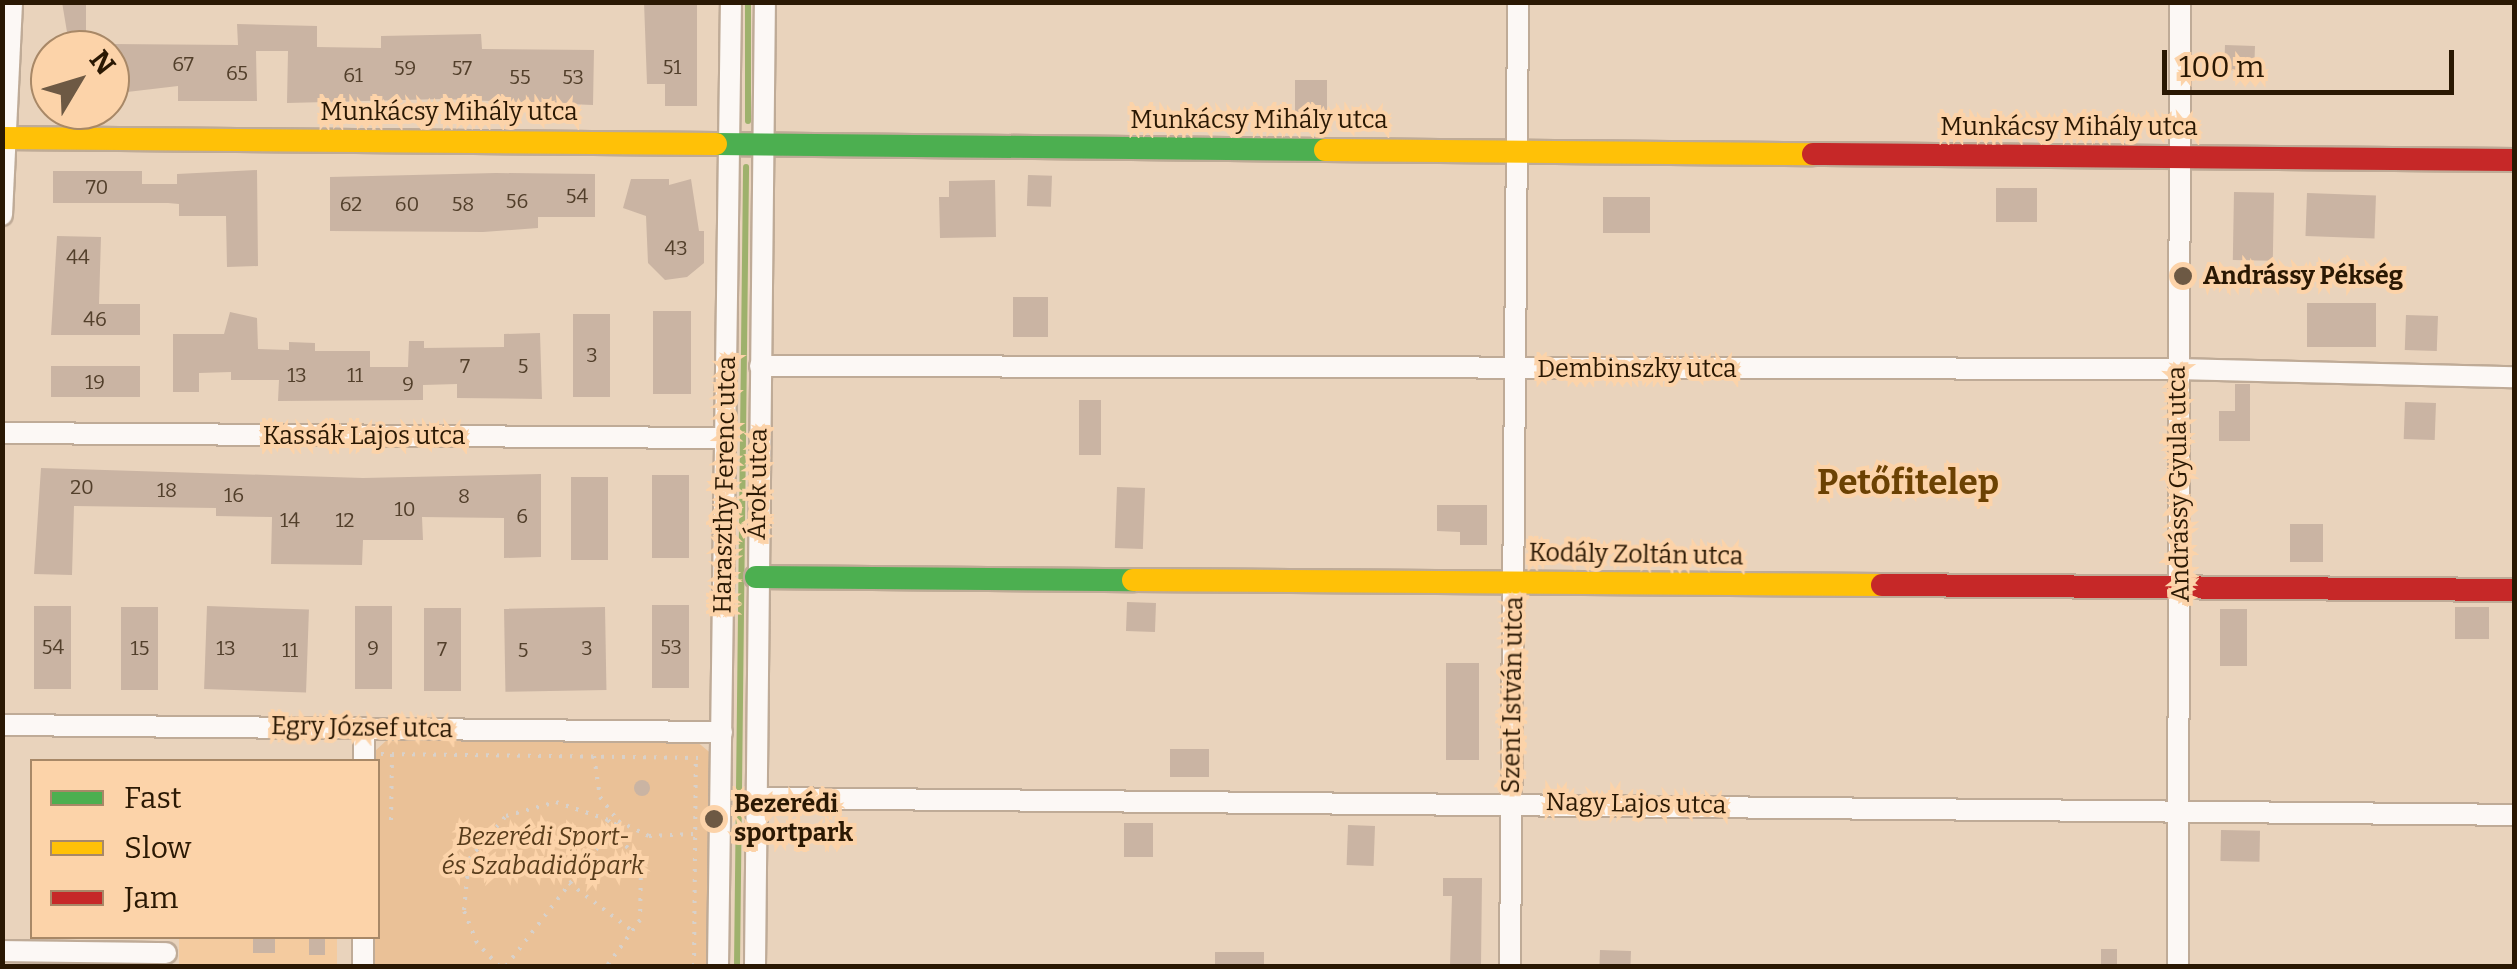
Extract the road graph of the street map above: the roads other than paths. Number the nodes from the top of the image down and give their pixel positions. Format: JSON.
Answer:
{"nodes":[{"id":1,"x":12,"y":2,"type":"edge"},
{"id":2,"x":730,"y":2,"type":"edge"},
{"id":3,"x":765,"y":2,"type":"edge"},
{"id":4,"x":1518,"y":2,"type":"edge"},
{"id":5,"x":2180,"y":2,"type":"edge"},
{"id":6,"x":4,"y":138,"type":"edge"},
{"id":7,"x":730,"y":140,"type":"junction"},
{"id":8,"x":764,"y":144,"type":"junction"},
{"id":9,"x":1517,"y":152,"type":"junction"},
{"id":10,"x":2178,"y":156,"type":"junction"},
{"id":11,"x":2514,"y":160,"type":"edge"},
{"id":12,"x":2,"y":214,"type":"edge"},
{"id":13,"x":760,"y":366,"type":"junction"},
{"id":14,"x":1516,"y":369,"type":"junction"},
{"id":15,"x":2176,"y":369,"type":"junction"},
{"id":16,"x":2514,"y":377,"type":"edge"},
{"id":17,"x":2,"y":433,"type":"edge"},
{"id":18,"x":725,"y":438,"type":"junction"},
{"id":19,"x":756,"y":577,"type":"junction"},
{"id":20,"x":1515,"y":580,"type":"junction"},
{"id":21,"x":2514,"y":590,"type":"edge"},
{"id":22,"x":2181,"y":591,"type":"junction"},
{"id":23,"x":2,"y":725,"type":"edge"},
{"id":24,"x":364,"y":728,"type":"junction"},
{"id":25,"x":722,"y":732,"type":"junction"},
{"id":26,"x":364,"y":758,"type":"edge"},
{"id":27,"x":758,"y":798,"type":"junction"},
{"id":28,"x":1512,"y":801,"type":"junction"},
{"id":29,"x":2179,"y":814,"type":"junction"},
{"id":30,"x":2514,"y":815,"type":"edge"},
{"id":31,"x":363,"y":939,"type":"edge"},
{"id":32,"x":2,"y":952,"type":"edge"},
{"id":33,"x":166,"y":953,"type":"dead end"},
{"id":34,"x":363,"y":966,"type":"edge"},
{"id":35,"x":718,"y":966,"type":"edge"},
{"id":36,"x":755,"y":966,"type":"edge"},
{"id":37,"x":1510,"y":966,"type":"edge"},
{"id":38,"x":2178,"y":966,"type":"edge"}],
"edges":[{"from":1,"to":6,"type":"street"},
{"from":2,"to":7,"type":"street","name":"Haraszthy Ferenc utca"},
{"from":3,"to":8,"type":"street","name":"Árok utca"},
{"from":4,"to":9,"type":"street","name":"Szent István utca"},
{"from":5,"to":10,"type":"street","name":"Andrássy Gyula utca"},
{"from":6,"to":7,"type":"street","name":"Munkácsy Mihály utca"},
{"from":6,"to":12,"type":"street"},
{"from":7,"to":8,"type":"street","name":"Munkácsy Mihály utca"},
{"from":7,"to":18,"type":"street","name":"Haraszthy Ferenc utca"},
{"from":8,"to":9,"type":"street","name":"Munkácsy Mihály utca"},
{"from":8,"to":13,"type":"street","name":"Árok utca"},
{"from":9,"to":10,"type":"street","name":"Munkácsy Mihály utca"},
{"from":9,"to":14,"type":"street","name":"Szent István utca"},
{"from":10,"to":11,"type":"street","name":"Munkácsy Mihály utca"},
{"from":10,"to":15,"type":"street","name":"Andrássy Gyula utca"},
{"from":13,"to":14,"type":"street","name":"Dembinszky utca"},
{"from":13,"to":19,"type":"street","name":"Árok utca"},
{"from":14,"to":15,"type":"street","name":"Dembinszky utca"},
{"from":14,"to":20,"type":"street","name":"Szent István utca"},
{"from":15,"to":16,"type":"street","name":"Dembinszky utca"},
{"from":15,"to":22,"type":"street","name":"Andrássy Gyula utca"},
{"from":17,"to":18,"type":"street","name":"Kassák Lajos utca"},
{"from":18,"to":25,"type":"street","name":"Haraszthy Ferenc utca"},
{"from":19,"to":20,"type":"street","name":"Kodály Zoltán utca"},
{"from":19,"to":27,"type":"street","name":"Árok utca"},
{"from":20,"to":22,"type":"street","name":"Kodály Zoltán utca"},
{"from":20,"to":28,"type":"street","name":"Szent István utca"},
{"from":21,"to":22,"type":"street","name":"Kodály Zoltán utca"},
{"from":22,"to":29,"type":"street","name":"Andrássy Gyula utca"},
{"from":23,"to":24,"type":"street","name":"Egry József utca"},
{"from":24,"to":25,"type":"street","name":"Egry József utca"},
{"from":24,"to":26,"type":"street"},
{"from":25,"to":35,"type":"street","name":"Haraszthy Ferenc utca"},
{"from":27,"to":28,"type":"street","name":"Nagy Lajos utca"},
{"from":27,"to":36,"type":"street","name":"Árok utca"},
{"from":28,"to":29,"type":"street","name":"Nagy Lajos utca"},
{"from":28,"to":37,"type":"street","name":"Szent István utca"},
{"from":29,"to":30,"type":"street","name":"Nagy Lajos utca"},
{"from":29,"to":38,"type":"street","name":"Andrássy Gyula utca"},
{"from":31,"to":34,"type":"street"},
{"from":32,"to":33,"type":"street"}]}
